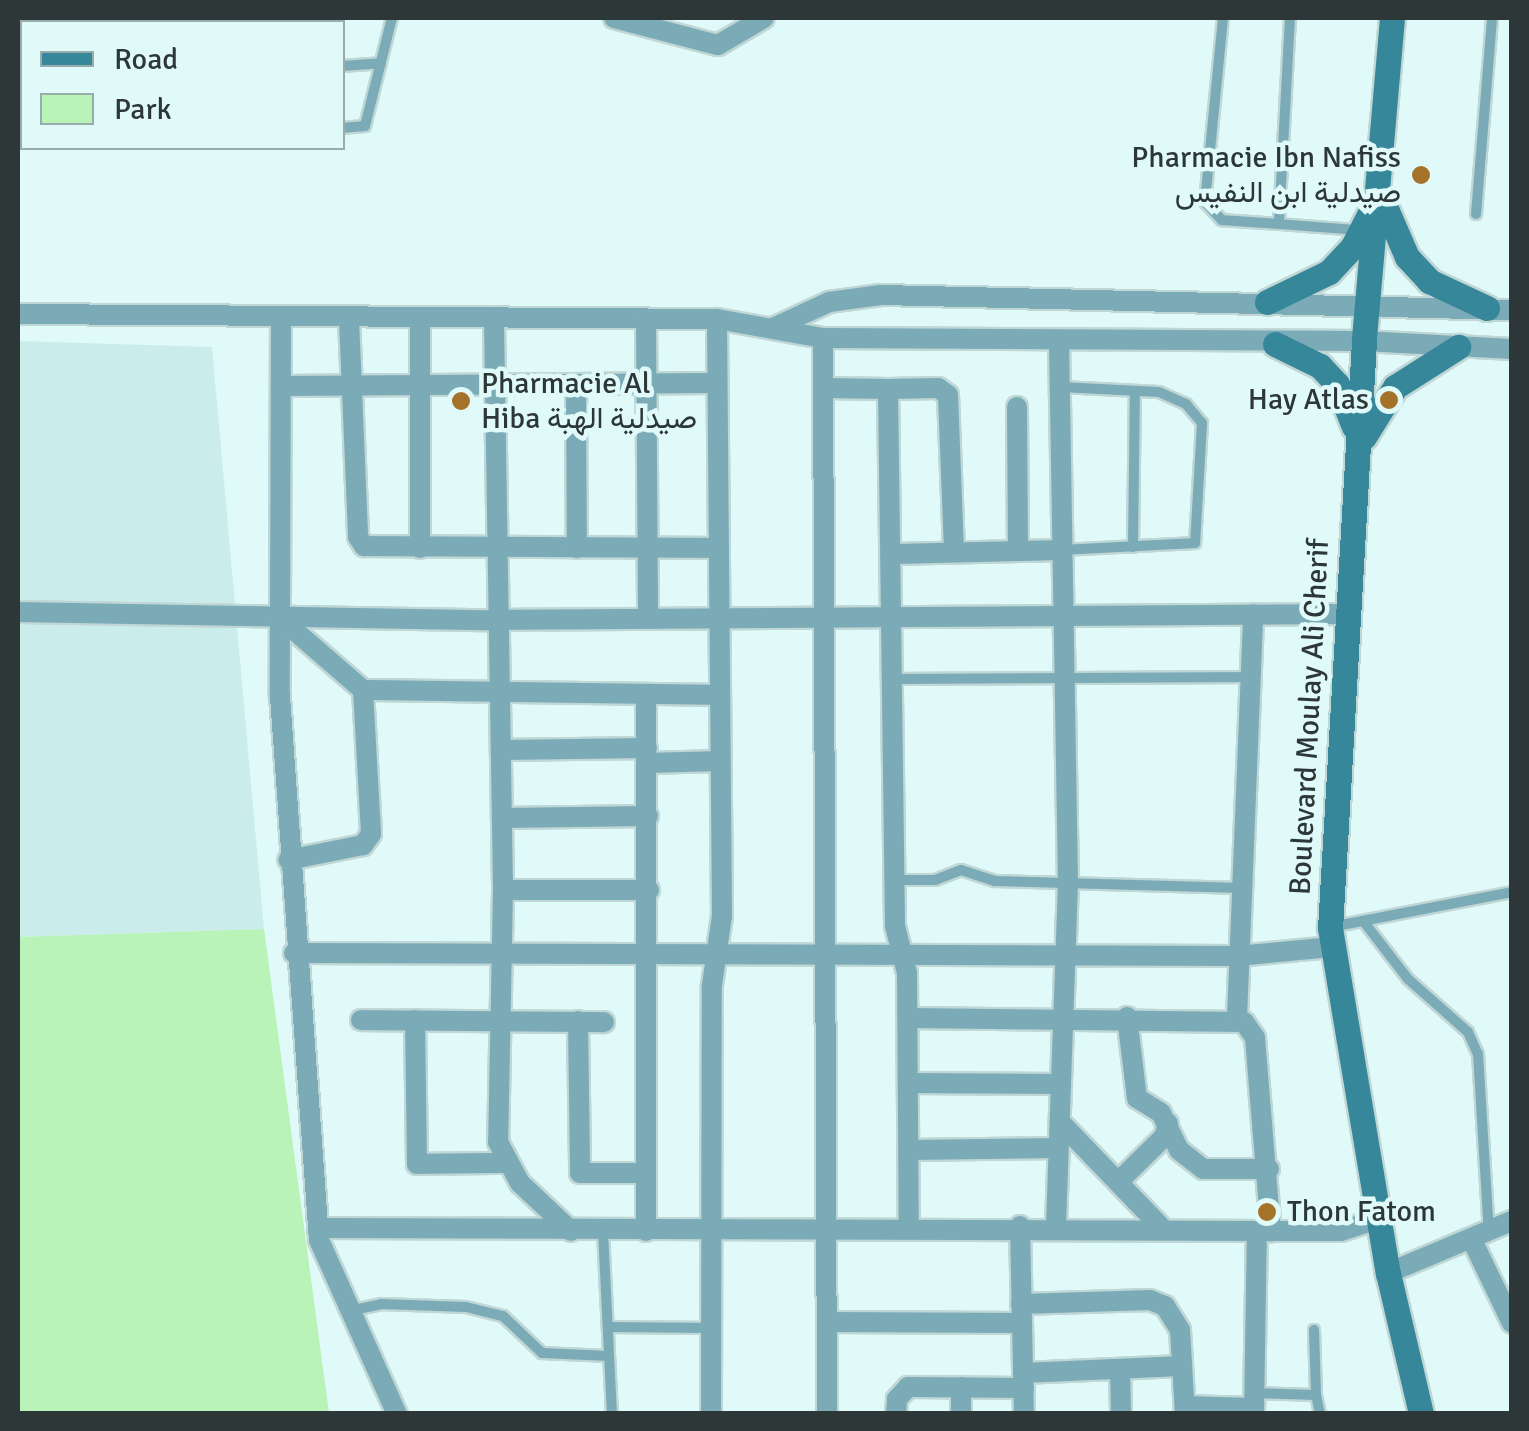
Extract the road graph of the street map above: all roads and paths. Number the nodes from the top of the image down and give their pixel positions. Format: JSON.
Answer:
{"nodes":[{"id":1,"x":392,"y":18,"type":"edge"},
{"id":2,"x":614,"y":18,"type":"edge"},
{"id":3,"x":764,"y":18,"type":"edge"},
{"id":4,"x":1223,"y":18,"type":"edge"},
{"id":5,"x":1290,"y":18,"type":"edge"},
{"id":6,"x":1392,"y":18,"type":"edge"},
{"id":7,"x":1492,"y":18,"type":"edge"},
{"id":8,"x":381,"y":63,"type":"junction"},
{"id":9,"x":345,"y":66,"type":"edge"},
{"id":10,"x":345,"y":128,"type":"edge"},
{"id":11,"x":1381,"y":174,"type":"junction"},
{"id":12,"x":1476,"y":214,"type":"dead end"},
{"id":13,"x":1279,"y":224,"type":"junction"},
{"id":14,"x":1370,"y":230,"type":"junction"},
{"id":15,"x":1267,"y":302,"type":"junction"},
{"id":16,"x":1369,"y":302,"type":"junction"},
{"id":17,"x":1499,"y":309,"type":"edge"},
{"id":18,"x":18,"y":314,"type":"edge"},
{"id":19,"x":281,"y":318,"type":"junction"},
{"id":20,"x":349,"y":319,"type":"junction"},
{"id":21,"x":646,"y":319,"type":"junction"},
{"id":22,"x":716,"y":319,"type":"junction"},
{"id":23,"x":420,"y":320,"type":"junction"},
{"id":24,"x":494,"y":321,"type":"junction"},
{"id":25,"x":775,"y":327,"type":"junction"},
{"id":26,"x":824,"y":338,"type":"junction"},
{"id":27,"x":1059,"y":341,"type":"junction"},
{"id":28,"x":1364,"y":341,"type":"junction"},
{"id":29,"x":1275,"y":344,"type":"junction"},
{"id":30,"x":1458,"y":347,"type":"junction"},
{"id":31,"x":1512,"y":350,"type":"edge"},
{"id":32,"x":715,"y":383,"type":"junction"},
{"id":33,"x":495,"y":384,"type":"junction"},
{"id":34,"x":576,"y":384,"type":"junction"},
{"id":35,"x":646,"y":384,"type":"junction"},
{"id":36,"x":351,"y":385,"type":"junction"},
{"id":37,"x":420,"y":385,"type":"junction"},
{"id":38,"x":281,"y":386,"type":"junction"},
{"id":39,"x":1061,"y":387,"type":"junction"},
{"id":40,"x":826,"y":388,"type":"junction"},
{"id":41,"x":888,"y":389,"type":"junction"},
{"id":42,"x":1135,"y":391,"type":"junction"},
{"id":43,"x":1016,"y":407,"type":"dead end"},
{"id":44,"x":1358,"y":451,"type":"junction"},
{"id":45,"x":1133,"y":547,"type":"junction"},
{"id":46,"x":420,"y":548,"type":"junction"},
{"id":47,"x":499,"y":548,"type":"junction"},
{"id":48,"x":577,"y":548,"type":"junction"},
{"id":49,"x":648,"y":548,"type":"junction"},
{"id":50,"x":715,"y":548,"type":"junction"},
{"id":51,"x":954,"y":550,"type":"junction"},
{"id":52,"x":1018,"y":550,"type":"junction"},
{"id":53,"x":1062,"y":550,"type":"junction"},
{"id":54,"x":894,"y":554,"type":"junction"},
{"id":55,"x":18,"y":612,"type":"edge"},
{"id":56,"x":1253,"y":614,"type":"junction"},
{"id":57,"x":1348,"y":614,"type":"junction"},
{"id":58,"x":716,"y":615,"type":"junction"},
{"id":59,"x":648,"y":616,"type":"junction"},
{"id":60,"x":1064,"y":616,"type":"junction"},
{"id":61,"x":280,"y":618,"type":"junction"},
{"id":62,"x":824,"y":618,"type":"junction"},
{"id":63,"x":896,"y":618,"type":"junction"},
{"id":64,"x":498,"y":620,"type":"junction"},
{"id":65,"x":896,"y":678,"type":"junction"},
{"id":66,"x":1252,"y":678,"type":"junction"},
{"id":67,"x":1065,"y":680,"type":"junction"},
{"id":68,"x":363,"y":690,"type":"junction"},
{"id":69,"x":500,"y":692,"type":"junction"},
{"id":70,"x":646,"y":694,"type":"junction"},
{"id":71,"x":718,"y":695,"type":"junction"},
{"id":72,"x":501,"y":750,"type":"junction"},
{"id":73,"x":647,"y":756,"type":"junction"},
{"id":74,"x":720,"y":760,"type":"junction"},
{"id":75,"x":648,"y":816,"type":"junction"},
{"id":76,"x":502,"y":818,"type":"junction"},
{"id":77,"x":288,"y":860,"type":"junction"},
{"id":78,"x":896,"y":880,"type":"junction"},
{"id":79,"x":1068,"y":883,"type":"junction"},
{"id":80,"x":1242,"y":888,"type":"junction"},
{"id":81,"x":502,"y":890,"type":"junction"},
{"id":82,"x":648,"y":890,"type":"junction"},
{"id":83,"x":1512,"y":892,"type":"edge"},
{"id":84,"x":1364,"y":922,"type":"junction"},
{"id":85,"x":1331,"y":938,"type":"junction"},
{"id":86,"x":718,"y":950,"type":"junction"},
{"id":87,"x":645,"y":952,"type":"junction"},
{"id":88,"x":826,"y":952,"type":"junction"},
{"id":89,"x":294,"y":953,"type":"junction"},
{"id":90,"x":500,"y":954,"type":"junction"},
{"id":91,"x":903,"y":955,"type":"junction"},
{"id":92,"x":1066,"y":955,"type":"junction"},
{"id":93,"x":1238,"y":956,"type":"junction"},
{"id":94,"x":1064,"y":1017,"type":"junction"},
{"id":95,"x":908,"y":1018,"type":"junction"},
{"id":96,"x":1127,"y":1018,"type":"junction"},
{"id":97,"x":1237,"y":1018,"type":"junction"},
{"id":98,"x":361,"y":1020,"type":"dead end"},
{"id":99,"x":415,"y":1020,"type":"junction"},
{"id":100,"x":498,"y":1021,"type":"junction"},
{"id":101,"x":578,"y":1022,"type":"junction"},
{"id":102,"x":604,"y":1022,"type":"dead end"},
{"id":103,"x":908,"y":1082,"type":"junction"},
{"id":104,"x":1061,"y":1084,"type":"junction"},
{"id":105,"x":1060,"y":1122,"type":"junction"},
{"id":106,"x":1168,"y":1124,"type":"junction"},
{"id":107,"x":1058,"y":1148,"type":"junction"},
{"id":108,"x":909,"y":1150,"type":"junction"},
{"id":109,"x":505,"y":1162,"type":"junction"},
{"id":110,"x":1269,"y":1169,"type":"junction"},
{"id":111,"x":646,"y":1173,"type":"junction"},
{"id":112,"x":1118,"y":1182,"type":"junction"},
{"id":113,"x":1378,"y":1218,"type":"junction"},
{"id":114,"x":1512,"y":1221,"type":"edge"},
{"id":115,"x":1020,"y":1226,"type":"junction"},
{"id":116,"x":1056,"y":1226,"type":"junction"},
{"id":117,"x":318,"y":1228,"type":"junction"},
{"id":118,"x":909,"y":1228,"type":"junction"},
{"id":119,"x":1164,"y":1229,"type":"junction"},
{"id":120,"x":710,"y":1230,"type":"junction"},
{"id":121,"x":828,"y":1230,"type":"junction"},
{"id":122,"x":571,"y":1231,"type":"junction"},
{"id":123,"x":604,"y":1231,"type":"junction"},
{"id":124,"x":646,"y":1231,"type":"junction"},
{"id":125,"x":1264,"y":1231,"type":"junction"},
{"id":126,"x":1481,"y":1236,"type":"junction"},
{"id":127,"x":1388,"y":1273,"type":"junction"},
{"id":128,"x":350,"y":1311,"type":"junction"},
{"id":129,"x":1022,"y":1314,"type":"junction"},
{"id":130,"x":828,"y":1322,"type":"junction"},
{"id":131,"x":1512,"y":1323,"type":"edge"},
{"id":132,"x":608,"y":1327,"type":"junction"},
{"id":133,"x":710,"y":1328,"type":"junction"},
{"id":134,"x":1314,"y":1330,"type":"dead end"},
{"id":135,"x":609,"y":1356,"type":"junction"},
{"id":136,"x":1182,"y":1366,"type":"junction"},
{"id":137,"x":1120,"y":1368,"type":"junction"},
{"id":138,"x":1023,"y":1381,"type":"junction"},
{"id":139,"x":961,"y":1386,"type":"junction"},
{"id":140,"x":1316,"y":1395,"type":"junction"},
{"id":141,"x":1253,"y":1405,"type":"edge"},
{"id":142,"x":1185,"y":1410,"type":"edge"},
{"id":143,"x":397,"y":1414,"type":"edge"},
{"id":144,"x":612,"y":1414,"type":"edge"},
{"id":145,"x":711,"y":1414,"type":"edge"},
{"id":146,"x":827,"y":1414,"type":"edge"},
{"id":147,"x":896,"y":1414,"type":"edge"},
{"id":148,"x":961,"y":1414,"type":"edge"},
{"id":149,"x":1024,"y":1414,"type":"edge"},
{"id":150,"x":1120,"y":1414,"type":"edge"},
{"id":151,"x":1320,"y":1414,"type":"edge"},
{"id":152,"x":1420,"y":1414,"type":"edge"}],
"edges":[{"from":1,"to":8,"type":"lane"},
{"from":2,"to":3,"type":"street"},
{"from":4,"to":13,"type":"lane"},
{"from":5,"to":13,"type":"lane"},
{"from":6,"to":11,"type":"main road","name":"Boulevard Moulay Ali Cherif"},
{"from":7,"to":12,"type":"lane"},
{"from":8,"to":9,"type":"lane"},
{"from":8,"to":10,"type":"lane"},
{"from":11,"to":14,"type":"main road","name":"Boulevard Moulay Ali Cherif"},
{"from":11,"to":17,"type":"main road"},
{"from":13,"to":14,"type":"lane"},
{"from":14,"to":15,"type":"main road"},
{"from":14,"to":16,"type":"main road","name":"Boulevard Moulay Ali Cherif"},
{"from":15,"to":16,"type":"street"},
{"from":15,"to":25,"type":"street"},
{"from":16,"to":17,"type":"street"},
{"from":16,"to":28,"type":"main road","name":"Boulevard Moulay Ali Cherif"},
{"from":18,"to":19,"type":"street"},
{"from":19,"to":20,"type":"street"},
{"from":19,"to":38,"type":"street"},
{"from":20,"to":23,"type":"street"},
{"from":20,"to":36,"type":"street"},
{"from":21,"to":22,"type":"street"},
{"from":21,"to":24,"type":"street"},
{"from":21,"to":35,"type":"street"},
{"from":22,"to":25,"type":"street"},
{"from":22,"to":32,"type":"street"},
{"from":23,"to":24,"type":"street"},
{"from":23,"to":37,"type":"street"},
{"from":24,"to":33,"type":"street"},
{"from":25,"to":26,"type":"street"},
{"from":26,"to":27,"type":"street"},
{"from":26,"to":40,"type":"street"},
{"from":27,"to":29,"type":"street"},
{"from":27,"to":39,"type":"street"},
{"from":28,"to":29,"type":"street"},
{"from":28,"to":30,"type":"street"},
{"from":28,"to":44,"type":"main road","name":"Boulevard Moulay Ali Cherif"},
{"from":29,"to":44,"type":"main road"},
{"from":30,"to":31,"type":"street"},
{"from":30,"to":44,"type":"main road"},
{"from":32,"to":35,"type":"street"},
{"from":32,"to":50,"type":"street"},
{"from":33,"to":34,"type":"street"},
{"from":33,"to":37,"type":"street"},
{"from":33,"to":47,"type":"street"},
{"from":34,"to":35,"type":"street"},
{"from":34,"to":48,"type":"street"},
{"from":35,"to":49,"type":"street"},
{"from":36,"to":37,"type":"street"},
{"from":36,"to":38,"type":"street"},
{"from":36,"to":46,"type":"street"},
{"from":37,"to":46,"type":"street"},
{"from":38,"to":61,"type":"street"},
{"from":39,"to":42,"type":"lane"},
{"from":39,"to":53,"type":"street"},
{"from":40,"to":41,"type":"street"},
{"from":40,"to":62,"type":"street"},
{"from":41,"to":51,"type":"street"},
{"from":41,"to":54,"type":"street"},
{"from":42,"to":45,"type":"lane"},
{"from":42,"to":45,"type":"lane"},
{"from":43,"to":52,"type":"street"},
{"from":44,"to":57,"type":"main road","name":"Boulevard Moulay Ali Cherif"},
{"from":45,"to":53,"type":"lane"},
{"from":46,"to":47,"type":"street"},
{"from":47,"to":48,"type":"street"},
{"from":47,"to":64,"type":"street"},
{"from":48,"to":49,"type":"street"},
{"from":49,"to":50,"type":"street"},
{"from":49,"to":59,"type":"street"},
{"from":50,"to":58,"type":"street"},
{"from":51,"to":52,"type":"street"},
{"from":51,"to":54,"type":"street"},
{"from":52,"to":53,"type":"street"},
{"from":53,"to":60,"type":"street"},
{"from":54,"to":63,"type":"street"},
{"from":55,"to":61,"type":"street"},
{"from":56,"to":57,"type":"street"},
{"from":56,"to":60,"type":"street"},
{"from":56,"to":66,"type":"street"},
{"from":57,"to":85,"type":"main road","name":"Boulevard Moulay Ali Cherif"},
{"from":58,"to":59,"type":"street"},
{"from":58,"to":62,"type":"street"},
{"from":58,"to":71,"type":"street"},
{"from":59,"to":64,"type":"street"},
{"from":60,"to":63,"type":"street"},
{"from":60,"to":67,"type":"street"},
{"from":61,"to":64,"type":"street"},
{"from":61,"to":68,"type":"street"},
{"from":61,"to":77,"type":"street"},
{"from":62,"to":63,"type":"street"},
{"from":62,"to":88,"type":"street"},
{"from":63,"to":65,"type":"street"},
{"from":64,"to":69,"type":"street"},
{"from":65,"to":67,"type":"lane"},
{"from":65,"to":78,"type":"street"},
{"from":66,"to":67,"type":"lane"},
{"from":66,"to":80,"type":"street"},
{"from":67,"to":79,"type":"street"},
{"from":68,"to":69,"type":"street"},
{"from":68,"to":77,"type":"street"},
{"from":69,"to":70,"type":"street"},
{"from":69,"to":72,"type":"street"},
{"from":70,"to":71,"type":"street"},
{"from":70,"to":73,"type":"street"},
{"from":71,"to":74,"type":"street"},
{"from":72,"to":73,"type":"street"},
{"from":72,"to":76,"type":"street"},
{"from":73,"to":74,"type":"street"},
{"from":73,"to":75,"type":"street"},
{"from":74,"to":86,"type":"street"},
{"from":75,"to":76,"type":"street"},
{"from":75,"to":82,"type":"street"},
{"from":76,"to":81,"type":"street"},
{"from":77,"to":89,"type":"street"},
{"from":78,"to":79,"type":"lane"},
{"from":78,"to":91,"type":"street"},
{"from":79,"to":80,"type":"lane"},
{"from":79,"to":92,"type":"street"},
{"from":80,"to":93,"type":"street"},
{"from":81,"to":82,"type":"street"},
{"from":81,"to":90,"type":"street"},
{"from":82,"to":87,"type":"street"},
{"from":83,"to":84,"type":"lane"},
{"from":84,"to":85,"type":"lane"},
{"from":84,"to":126,"type":"lane"},
{"from":85,"to":93,"type":"street"},
{"from":85,"to":113,"type":"main road","name":"Boulevard Moulay Ali Cherif"},
{"from":86,"to":87,"type":"street"},
{"from":86,"to":88,"type":"street"},
{"from":86,"to":120,"type":"street"},
{"from":87,"to":90,"type":"street"},
{"from":87,"to":111,"type":"street"},
{"from":88,"to":91,"type":"street"},
{"from":88,"to":121,"type":"street"},
{"from":89,"to":90,"type":"street"},
{"from":89,"to":117,"type":"street"},
{"from":90,"to":100,"type":"street"},
{"from":91,"to":92,"type":"street"},
{"from":91,"to":95,"type":"street"},
{"from":92,"to":93,"type":"street"},
{"from":92,"to":94,"type":"street"},
{"from":93,"to":97,"type":"street"},
{"from":94,"to":95,"type":"street"},
{"from":94,"to":96,"type":"street"},
{"from":94,"to":104,"type":"street"},
{"from":95,"to":103,"type":"street"},
{"from":96,"to":97,"type":"street"},
{"from":96,"to":106,"type":"street"},
{"from":97,"to":110,"type":"street"},
{"from":98,"to":99,"type":"street"},
{"from":99,"to":100,"type":"street"},
{"from":99,"to":109,"type":"street"},
{"from":100,"to":101,"type":"street"},
{"from":100,"to":109,"type":"street"},
{"from":101,"to":102,"type":"street"},
{"from":101,"to":111,"type":"street"},
{"from":103,"to":104,"type":"street"},
{"from":103,"to":108,"type":"street"},
{"from":104,"to":105,"type":"street"},
{"from":105,"to":107,"type":"street"},
{"from":105,"to":112,"type":"street"},
{"from":106,"to":110,"type":"street"},
{"from":106,"to":112,"type":"street"},
{"from":107,"to":108,"type":"street"},
{"from":107,"to":116,"type":"street"},
{"from":108,"to":118,"type":"street"},
{"from":109,"to":122,"type":"street"},
{"from":110,"to":125,"type":"street"},
{"from":111,"to":124,"type":"street"},
{"from":112,"to":119,"type":"street"},
{"from":113,"to":125,"type":"street"},
{"from":113,"to":127,"type":"main road","name":"Boulevard Moulay Ali Cherif"},
{"from":114,"to":126,"type":"street"},
{"from":115,"to":116,"type":"street"},
{"from":115,"to":118,"type":"street"},
{"from":115,"to":129,"type":"street"},
{"from":116,"to":119,"type":"street"},
{"from":117,"to":122,"type":"street"},
{"from":117,"to":128,"type":"street"},
{"from":118,"to":121,"type":"street"},
{"from":119,"to":125,"type":"street"},
{"from":120,"to":121,"type":"street"},
{"from":120,"to":124,"type":"street"},
{"from":120,"to":133,"type":"street"},
{"from":121,"to":130,"type":"street"},
{"from":122,"to":123,"type":"street"},
{"from":123,"to":124,"type":"street"},
{"from":123,"to":132,"type":"lane"},
{"from":125,"to":141,"type":"street"},
{"from":126,"to":127,"type":"street"},
{"from":126,"to":131,"type":"street"},
{"from":127,"to":152,"type":"main road","name":"Boulevard Moulay Ali Cherif"},
{"from":128,"to":135,"type":"lane"},
{"from":128,"to":143,"type":"street"},
{"from":129,"to":130,"type":"street"},
{"from":129,"to":136,"type":"street"},
{"from":129,"to":138,"type":"street"},
{"from":130,"to":146,"type":"street"},
{"from":132,"to":133,"type":"lane"},
{"from":132,"to":135,"type":"lane"},
{"from":133,"to":145,"type":"street"},
{"from":134,"to":140,"type":"lane"},
{"from":135,"to":144,"type":"lane"},
{"from":136,"to":137,"type":"street"},
{"from":136,"to":142,"type":"street"},
{"from":137,"to":138,"type":"street"},
{"from":137,"to":150,"type":"street"},
{"from":138,"to":139,"type":"street"},
{"from":138,"to":149,"type":"street"},
{"from":139,"to":147,"type":"street"},
{"from":139,"to":148,"type":"street"},
{"from":140,"to":141,"type":"lane"},
{"from":140,"to":151,"type":"lane"},
{"from":141,"to":142,"type":"street"}]}
